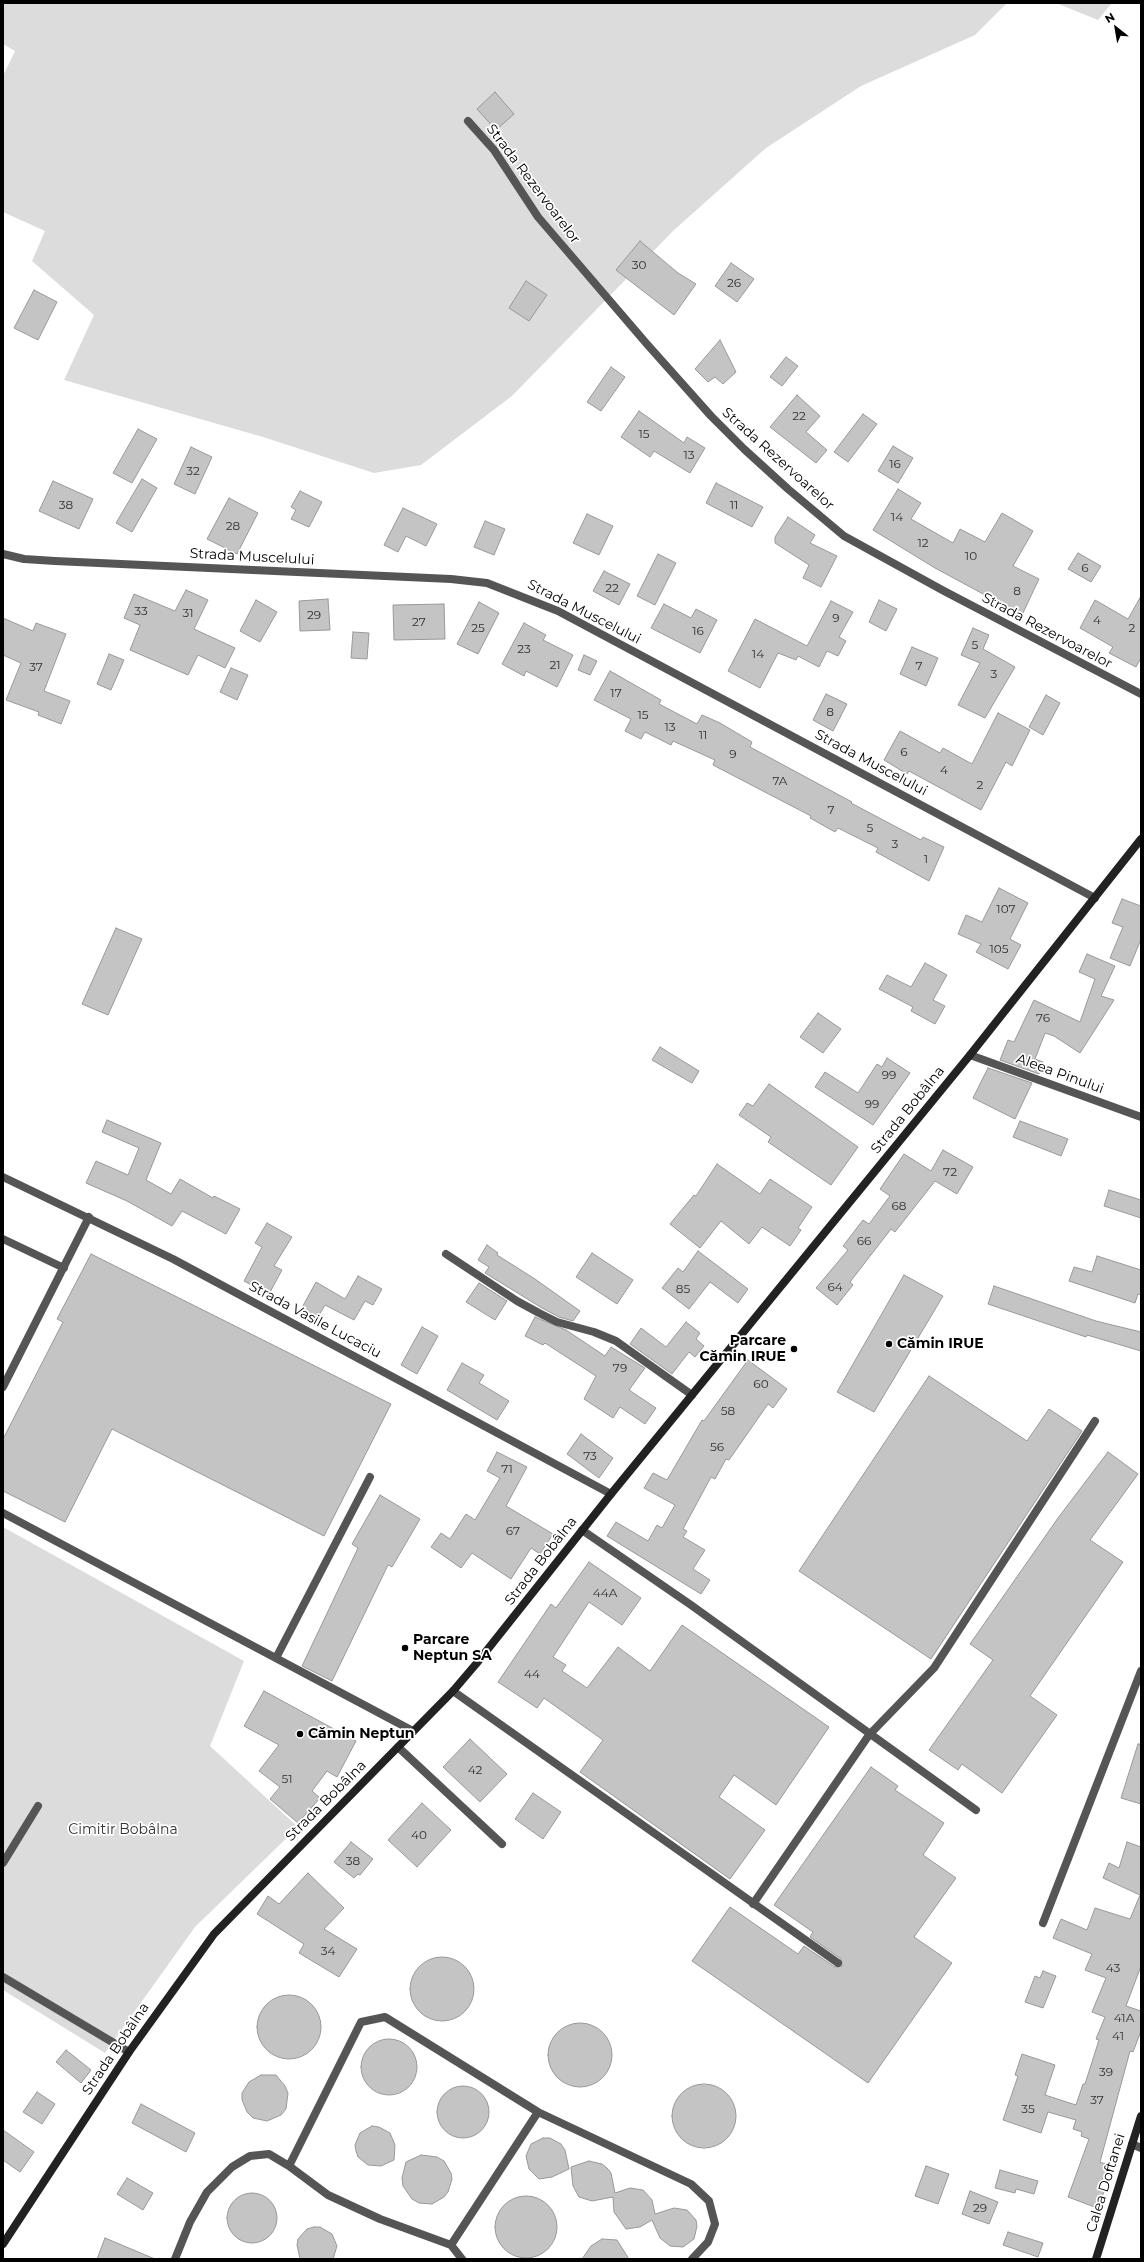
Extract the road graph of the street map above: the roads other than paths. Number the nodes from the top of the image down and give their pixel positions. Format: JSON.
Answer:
{"nodes":[{"id":1,"x":468,"y":121,"type":"dead end"},
{"id":2,"x":3,"y":554,"type":"edge"},
{"id":3,"x":1141,"y":694,"type":"edge"},
{"id":4,"x":1141,"y":839,"type":"edge"},
{"id":5,"x":1095,"y":898,"type":"junction"},
{"id":6,"x":970,"y":1055,"type":"junction"},
{"id":7,"x":1141,"y":1117,"type":"edge"},
{"id":8,"x":3,"y":1177,"type":"edge"},
{"id":9,"x":89,"y":1217,"type":"junction"},
{"id":10,"x":3,"y":1239,"type":"edge"},
{"id":11,"x":446,"y":1254,"type":"dead end"},
{"id":12,"x":64,"y":1268,"type":"junction"},
{"id":13,"x":3,"y":1388,"type":"edge"},
{"id":14,"x":692,"y":1395,"type":"junction"},
{"id":15,"x":1095,"y":1421,"type":"dead end"},
{"id":16,"x":370,"y":1477,"type":"dead end"},
{"id":17,"x":611,"y":1494,"type":"junction"},
{"id":18,"x":3,"y":1513,"type":"edge"},
{"id":19,"x":582,"y":1530,"type":"junction"},
{"id":20,"x":276,"y":1658,"type":"junction"},
{"id":21,"x":1141,"y":1671,"type":"edge"},
{"id":22,"x":453,"y":1691,"type":"junction"},
{"id":23,"x":413,"y":1731,"type":"junction"},
{"id":24,"x":869,"y":1735,"type":"junction"},
{"id":25,"x":398,"y":1748,"type":"junction"},
{"id":26,"x":38,"y":1806,"type":"dead end"},
{"id":27,"x":976,"y":1810,"type":"dead end"},
{"id":28,"x":502,"y":1844,"type":"dead end"},
{"id":29,"x":3,"y":1863,"type":"edge"},
{"id":30,"x":753,"y":1904,"type":"junction"},
{"id":31,"x":1043,"y":1923,"type":"dead end"},
{"id":32,"x":838,"y":1964,"type":"dead end"},
{"id":33,"x":3,"y":1977,"type":"edge"},
{"id":34,"x":129,"y":2052,"type":"junction"},
{"id":35,"x":538,"y":2112,"type":"junction"},
{"id":36,"x":1141,"y":2116,"type":"edge"},
{"id":37,"x":1132,"y":2144,"type":"junction"},
{"id":38,"x":1141,"y":2148,"type":"edge"},
{"id":39,"x":289,"y":2166,"type":"junction"},
{"id":40,"x":3,"y":2244,"type":"edge"},
{"id":41,"x":451,"y":2245,"type":"junction"},
{"id":42,"x":175,"y":2259,"type":"edge"},
{"id":43,"x":462,"y":2259,"type":"edge"},
{"id":44,"x":692,"y":2259,"type":"edge"},
{"id":45,"x":1096,"y":2259,"type":"edge"}],
"edges":[{"from":1,"to":3,"type":"street","name":"Strada Rezervoarelor"},
{"from":2,"to":5,"type":"street","name":"Strada Muscelului"},
{"from":4,"to":5,"type":"main road","name":"Strada Bobâlna"},
{"from":5,"to":6,"type":"main road","name":"Strada Bobâlna"},
{"from":6,"to":7,"type":"street","name":"Aleea Pinului"},
{"from":6,"to":14,"type":"main road","name":"Strada Bobâlna"},
{"from":8,"to":9,"type":"street","name":"Strada Vasile Lucaciu"},
{"from":9,"to":12,"type":"street"},
{"from":9,"to":17,"type":"street","name":"Strada Vasile Lucaciu"},
{"from":10,"to":12,"type":"street"},
{"from":11,"to":14,"type":"street"},
{"from":12,"to":13,"type":"street"},
{"from":14,"to":17,"type":"main road","name":"Strada Bobâlna"},
{"from":15,"to":24,"type":"street"},
{"from":16,"to":20,"type":"street"},
{"from":17,"to":19,"type":"main road","name":"Strada Bobâlna"},
{"from":18,"to":20,"type":"street"},
{"from":19,"to":22,"type":"main road","name":"Strada Bobâlna"},
{"from":19,"to":24,"type":"street"},
{"from":20,"to":23,"type":"street"},
{"from":21,"to":31,"type":"street"},
{"from":22,"to":23,"type":"main road","name":"Strada Bobâlna"},
{"from":22,"to":30,"type":"street"},
{"from":23,"to":25,"type":"main road","name":"Strada Bobâlna"},
{"from":24,"to":27,"type":"street"},
{"from":24,"to":30,"type":"street"},
{"from":25,"to":28,"type":"street"},
{"from":25,"to":34,"type":"main road","name":"Strada Bobâlna"},
{"from":26,"to":29,"type":"street"},
{"from":30,"to":32,"type":"street"},
{"from":33,"to":34,"type":"street"},
{"from":34,"to":40,"type":"main road","name":"Strada Bobâlna"},
{"from":35,"to":39,"type":"street"},
{"from":35,"to":41,"type":"street"},
{"from":35,"to":44,"type":"street"},
{"from":36,"to":37,"type":"main road","name":"Calea Doftanei"},
{"from":37,"to":38,"type":"street"},
{"from":37,"to":45,"type":"main road","name":"Calea Doftanei"},
{"from":39,"to":41,"type":"street"},
{"from":39,"to":42,"type":"street"},
{"from":41,"to":43,"type":"street"}]}
